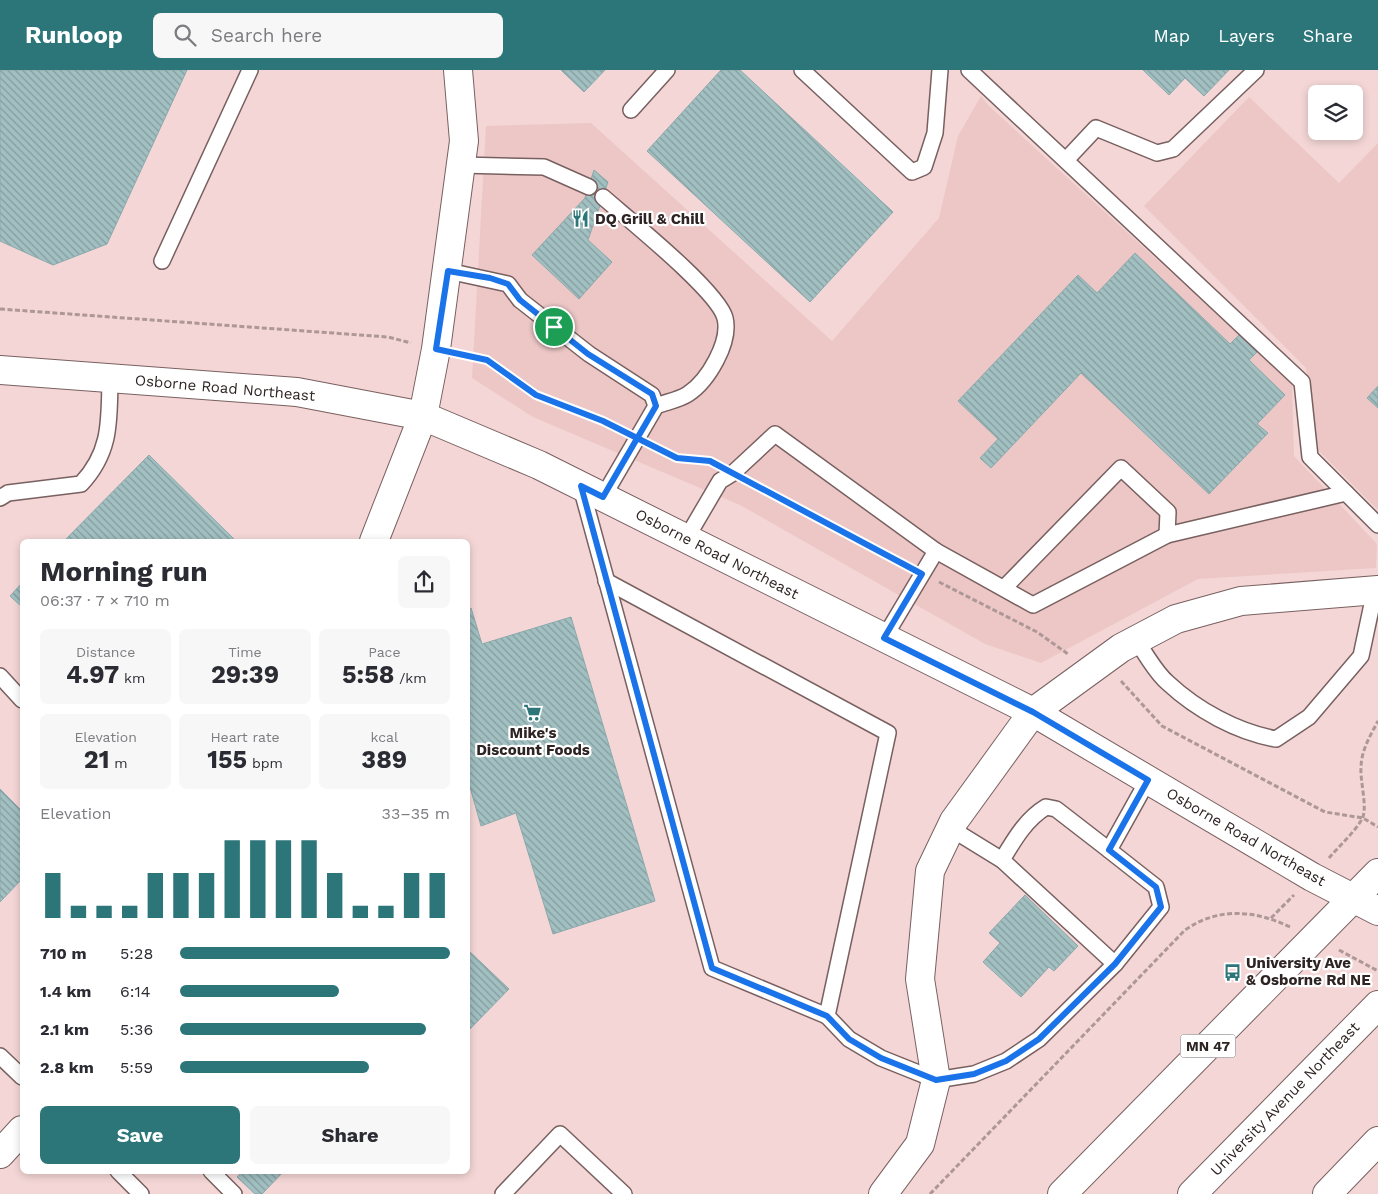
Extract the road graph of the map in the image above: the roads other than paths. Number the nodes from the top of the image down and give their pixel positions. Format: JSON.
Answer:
{"nodes":[{"id":1,"x":250,"y":70,"type":"edge"},
{"id":2,"x":458,"y":70,"type":"edge"},
{"id":3,"x":666,"y":70,"type":"edge"},
{"id":4,"x":802,"y":70,"type":"edge"},
{"id":5,"x":940,"y":70,"type":"edge"},
{"id":6,"x":969,"y":70,"type":"edge"},
{"id":7,"x":1256,"y":70,"type":"edge"},
{"id":8,"x":631,"y":110,"type":"dead end"},
{"id":9,"x":1066,"y":160,"type":"junction"},
{"id":10,"x":461,"y":165,"type":"junction"},
{"id":11,"x":589,"y":187,"type":"dead end"},
{"id":12,"x":603,"y":197,"type":"dead end"},
{"id":13,"x":162,"y":261,"type":"dead end"},
{"id":14,"x":448,"y":271,"type":"junction"},
{"id":15,"x":0,"y":370,"type":"edge"},
{"id":16,"x":110,"y":377,"type":"junction"},
{"id":17,"x":656,"y":406,"type":"junction"},
{"id":18,"x":423,"y":416,"type":"junction"},
{"id":19,"x":592,"y":492,"type":"junction"},
{"id":20,"x":1346,"y":493,"type":"junction"},
{"id":21,"x":0,"y":498,"type":"edge"},
{"id":22,"x":1378,"y":524,"type":"edge"},
{"id":23,"x":1167,"y":535,"type":"junction"},
{"id":24,"x":375,"y":539,"type":"edge"},
{"id":25,"x":686,"y":539,"type":"junction"},
{"id":26,"x":936,"y":550,"type":"junction"},
{"id":27,"x":606,"y":580,"type":"junction"},
{"id":28,"x":1004,"y":588,"type":"junction"},
{"id":29,"x":1376,"y":590,"type":"edge"},
{"id":30,"x":884,"y":638,"type":"junction"},
{"id":31,"x":1136,"y":640,"type":"junction"},
{"id":32,"x":0,"y":676,"type":"edge"},
{"id":33,"x":20,"y":698,"type":"edge"},
{"id":34,"x":1033,"y":712,"type":"junction"},
{"id":35,"x":1148,"y":780,"type":"junction"},
{"id":36,"x":950,"y":828,"type":"junction"},
{"id":37,"x":1109,"y":850,"type":"junction"},
{"id":38,"x":1002,"y":860,"type":"junction"},
{"id":39,"x":1378,"y":873,"type":"edge"},
{"id":40,"x":1353,"y":897,"type":"junction"},
{"id":41,"x":1378,"y":911,"type":"edge"},
{"id":42,"x":1115,"y":964,"type":"junction"},
{"id":43,"x":1378,"y":1005,"type":"edge"},
{"id":44,"x":827,"y":1016,"type":"junction"},
{"id":45,"x":0,"y":1056,"type":"edge"},
{"id":46,"x":20,"y":1074,"type":"edge"},
{"id":47,"x":936,"y":1080,"type":"junction"},
{"id":48,"x":20,"y":1132,"type":"edge"},
{"id":49,"x":1378,"y":1141,"type":"edge"},
{"id":50,"x":0,"y":1154,"type":"edge"},
{"id":51,"x":121,"y":1174,"type":"edge"},
{"id":52,"x":214,"y":1174,"type":"edge"},
{"id":53,"x":141,"y":1194,"type":"edge"},
{"id":54,"x":234,"y":1194,"type":"edge"},
{"id":55,"x":503,"y":1194,"type":"edge"},
{"id":56,"x":624,"y":1194,"type":"edge"},
{"id":57,"x":883,"y":1194,"type":"edge"},
{"id":58,"x":1062,"y":1194,"type":"edge"},
{"id":59,"x":1192,"y":1194,"type":"edge"},
{"id":60,"x":1327,"y":1194,"type":"edge"}],
"edges":[{"from":1,"to":13,"type":"lane"},
{"from":2,"to":10,"type":"street"},
{"from":3,"to":8,"type":"lane"},
{"from":4,"to":5,"type":"lane"},
{"from":6,"to":9,"type":"lane"},
{"from":7,"to":9,"type":"lane"},
{"from":9,"to":20,"type":"lane"},
{"from":10,"to":11,"type":"lane"},
{"from":10,"to":14,"type":"street"},
{"from":12,"to":17,"type":"lane"},
{"from":14,"to":17,"type":"lane"},
{"from":14,"to":18,"type":"street"},
{"from":15,"to":16,"type":"street","name":"Osborne Road Northeast"},
{"from":16,"to":18,"type":"street","name":"Osborne Road Northeast"},
{"from":16,"to":21,"type":"lane"},
{"from":17,"to":19,"type":"lane"},
{"from":18,"to":19,"type":"street","name":"Osborne Road Northeast"},
{"from":18,"to":24,"type":"street"},
{"from":19,"to":25,"type":"street","name":"Osborne Road Northeast"},
{"from":19,"to":27,"type":"lane"},
{"from":20,"to":22,"type":"lane"},
{"from":20,"to":23,"type":"lane"},
{"from":23,"to":28,"type":"lane"},
{"from":23,"to":28,"type":"lane"},
{"from":25,"to":26,"type":"lane"},
{"from":25,"to":30,"type":"street","name":"Osborne Road Northeast"},
{"from":26,"to":28,"type":"lane"},
{"from":26,"to":30,"type":"lane"},
{"from":27,"to":44,"type":"lane"},
{"from":27,"to":44,"type":"lane"},
{"from":29,"to":31,"type":"street"},
{"from":29,"to":31,"type":"lane"},
{"from":30,"to":34,"type":"street","name":"Osborne Road Northeast"},
{"from":31,"to":34,"type":"street"},
{"from":32,"to":33,"type":"lane"},
{"from":34,"to":35,"type":"street","name":"Osborne Road Northeast"},
{"from":34,"to":36,"type":"street"},
{"from":35,"to":37,"type":"lane"},
{"from":35,"to":40,"type":"street","name":"Osborne Road Northeast"},
{"from":36,"to":38,"type":"lane"},
{"from":36,"to":47,"type":"street"},
{"from":37,"to":38,"type":"lane"},
{"from":37,"to":42,"type":"lane"},
{"from":38,"to":42,"type":"lane"},
{"from":39,"to":40,"type":"street","number":"MN 47"},
{"from":40,"to":41,"type":"street","name":"Osborne Road Northeast"},
{"from":40,"to":58,"type":"street","number":"MN 47"},
{"from":42,"to":47,"type":"lane"},
{"from":43,"to":59,"type":"street","name":"University Avenue Northeast"},
{"from":44,"to":47,"type":"lane"},
{"from":45,"to":46,"type":"lane"},
{"from":47,"to":57,"type":"street"},
{"from":48,"to":50,"type":"street"},
{"from":49,"to":60,"type":"street"},
{"from":51,"to":53,"type":"lane"},
{"from":52,"to":54,"type":"lane"},
{"from":55,"to":56,"type":"lane"}]}
